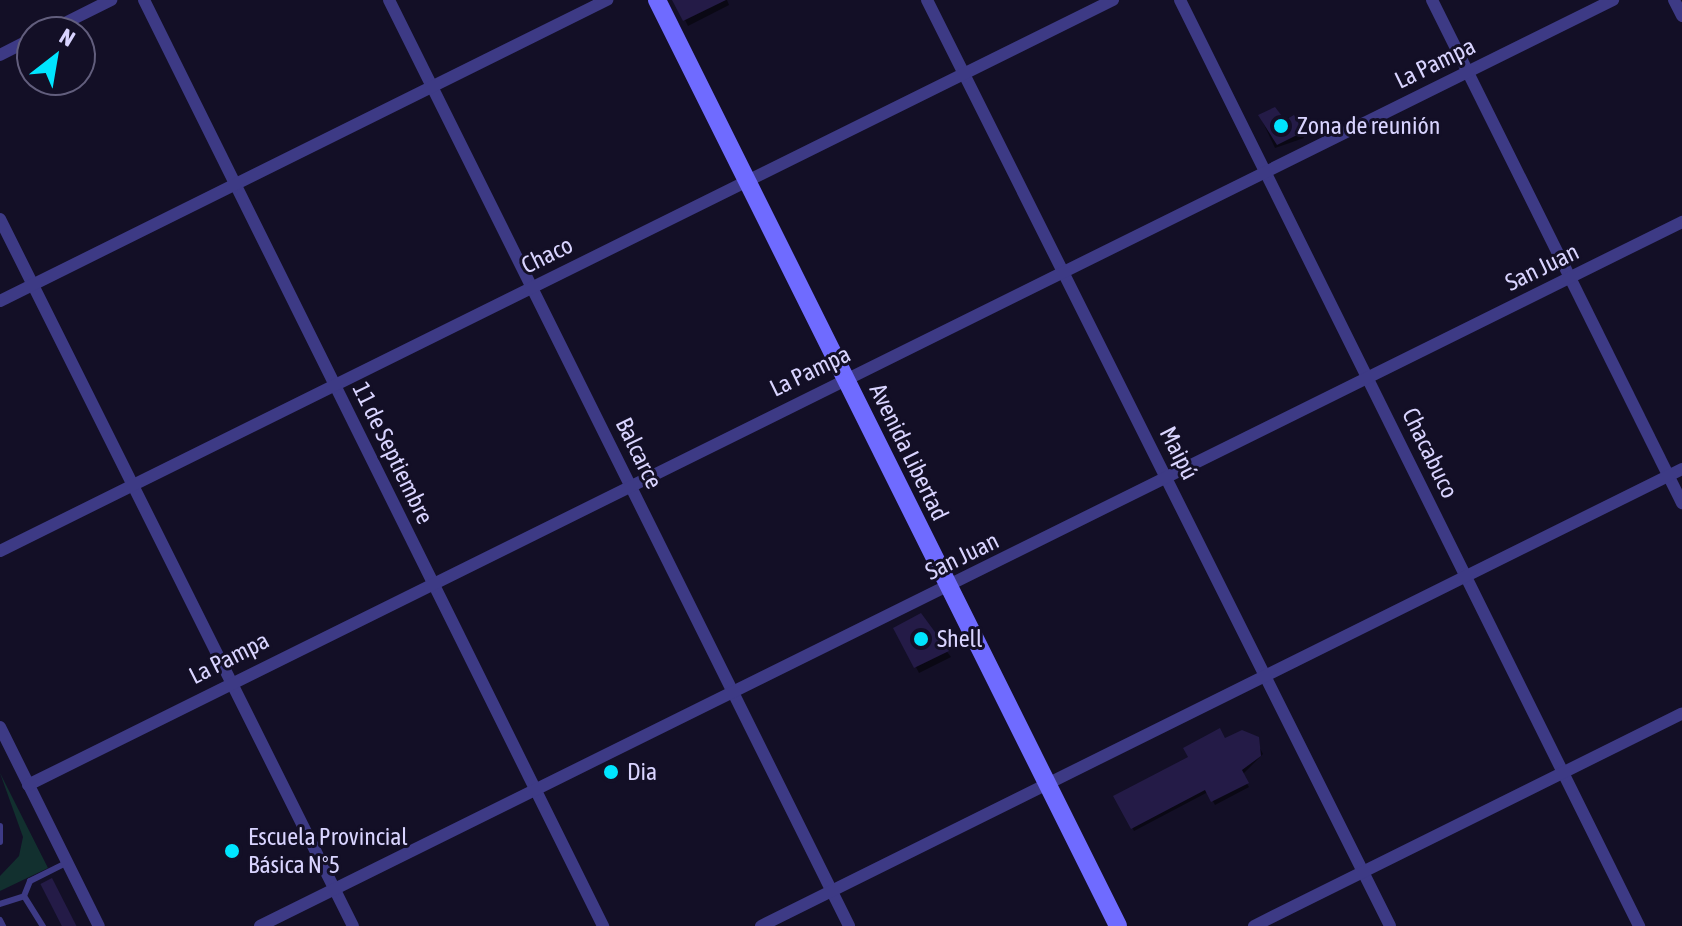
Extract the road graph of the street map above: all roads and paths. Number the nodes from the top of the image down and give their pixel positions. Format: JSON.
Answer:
{"nodes":[{"id":1,"x":111,"y":0,"type":"edge"},
{"id":2,"x":144,"y":0,"type":"edge"},
{"id":3,"x":389,"y":0,"type":"edge"},
{"id":4,"x":607,"y":0,"type":"edge"},
{"id":5,"x":657,"y":0,"type":"edge"},
{"id":6,"x":927,"y":0,"type":"edge"},
{"id":7,"x":1113,"y":0,"type":"edge"},
{"id":8,"x":1180,"y":0,"type":"edge"},
{"id":9,"x":1432,"y":0,"type":"edge"},
{"id":10,"x":1613,"y":0,"type":"edge"},
{"id":11,"x":1674,"y":0,"type":"edge"},
{"id":12,"x":79,"y":16,"type":"edge"},
{"id":13,"x":1682,"y":16,"type":"edge"},
{"id":14,"x":1468,"y":72,"type":"junction"},
{"id":15,"x":964,"y":74,"type":"junction"},
{"id":16,"x":432,"y":87,"type":"junction"},
{"id":17,"x":1265,"y":171,"type":"junction"},
{"id":18,"x":747,"y":181,"type":"junction"},
{"id":19,"x":235,"y":184,"type":"junction"},
{"id":20,"x":0,"y":219,"type":"edge"},
{"id":21,"x":1682,"y":222,"type":"edge"},
{"id":22,"x":1063,"y":271,"type":"junction"},
{"id":23,"x":1570,"y":278,"type":"junction"},
{"id":24,"x":33,"y":285,"type":"junction"},
{"id":25,"x":532,"y":287,"type":"junction"},
{"id":26,"x":0,"y":301,"type":"edge"},
{"id":27,"x":1368,"y":378,"type":"junction"},
{"id":28,"x":846,"y":379,"type":"junction"},
{"id":29,"x":334,"y":384,"type":"junction"},
{"id":30,"x":1682,"y":469,"type":"edge"},
{"id":31,"x":1669,"y":476,"type":"junction"},
{"id":32,"x":1166,"y":478,"type":"junction"},
{"id":33,"x":630,"y":484,"type":"junction"},
{"id":34,"x":133,"y":485,"type":"junction"},
{"id":35,"x":1682,"y":503,"type":"edge"},
{"id":36,"x":0,"y":551,"type":"edge"},
{"id":37,"x":1466,"y":576,"type":"junction"},
{"id":38,"x":432,"y":581,"type":"junction"},
{"id":39,"x":949,"y":586,"type":"junction"},
{"id":40,"x":1265,"y":676,"type":"junction"},
{"id":41,"x":231,"y":681,"type":"junction"},
{"id":42,"x":733,"y":693,"type":"junction"},
{"id":43,"x":1682,"y":714,"type":"edge"},
{"id":44,"x":0,"y":727,"type":"edge"},
{"id":45,"x":1563,"y":773,"type":"junction"},
{"id":46,"x":1047,"y":784,"type":"junction"},
{"id":47,"x":28,"y":785,"type":"junction"},
{"id":48,"x":536,"y":791,"type":"junction"},
{"id":49,"x":0,"y":826,"type":"edge"},
{"id":50,"x":0,"y":842,"type":"edge"},
{"id":51,"x":67,"y":863,"type":"junction"},
{"id":52,"x":1363,"y":872,"type":"junction"},
{"id":53,"x":335,"y":890,"type":"junction"},
{"id":54,"x":831,"y":891,"type":"junction"},
{"id":55,"x":24,"y":896,"type":"junction"},
{"id":56,"x":0,"y":904,"type":"edge"},
{"id":57,"x":0,"y":920,"type":"edge"},
{"id":58,"x":3,"y":926,"type":"edge"},
{"id":59,"x":43,"y":926,"type":"edge"},
{"id":60,"x":99,"y":926,"type":"edge"},
{"id":61,"x":260,"y":926,"type":"edge"},
{"id":62,"x":353,"y":926,"type":"edge"},
{"id":63,"x":603,"y":926,"type":"edge"},
{"id":64,"x":761,"y":926,"type":"edge"},
{"id":65,"x":849,"y":926,"type":"edge"},
{"id":66,"x":1118,"y":926,"type":"edge"},
{"id":67,"x":1254,"y":926,"type":"edge"},
{"id":68,"x":1390,"y":926,"type":"edge"},
{"id":69,"x":1639,"y":926,"type":"edge"}],
"edges":[{"from":1,"to":12,"type":"street"},
{"from":2,"to":19,"type":"street","name":"11 de Septiembre"},
{"from":3,"to":16,"type":"street","name":"Balcarce"},
{"from":4,"to":16,"type":"street"},
{"from":5,"to":18,"type":"main road","name":"Avenida Libertad"},
{"from":6,"to":15,"type":"street","name":"Maipú"},
{"from":7,"to":15,"type":"street","name":"Chaco"},
{"from":8,"to":17,"type":"street","name":"Chacabuco"},
{"from":9,"to":14,"type":"street"},
{"from":10,"to":14,"type":"street","name":"La Pampa"},
{"from":11,"to":13,"type":"street"},
{"from":14,"to":17,"type":"street","name":"La Pampa"},
{"from":14,"to":23,"type":"street"},
{"from":15,"to":18,"type":"street","name":"Chaco"},
{"from":15,"to":22,"type":"street","name":"Maipú"},
{"from":16,"to":19,"type":"street"},
{"from":16,"to":25,"type":"street","name":"Balcarce"},
{"from":17,"to":22,"type":"street","name":"La Pampa"},
{"from":17,"to":27,"type":"street","name":"Chacabuco"},
{"from":18,"to":25,"type":"street","name":"Chaco"},
{"from":18,"to":28,"type":"main road","name":"Avenida Libertad"},
{"from":19,"to":24,"type":"street"},
{"from":19,"to":29,"type":"street","name":"11 de Septiembre"},
{"from":20,"to":24,"type":"street"},
{"from":21,"to":23,"type":"street","name":"San Juan"},
{"from":22,"to":28,"type":"street","name":"La Pampa"},
{"from":22,"to":32,"type":"street","name":"Maipú"},
{"from":23,"to":27,"type":"street","name":"San Juan"},
{"from":23,"to":31,"type":"street"},
{"from":24,"to":26,"type":"street"},
{"from":24,"to":34,"type":"street"},
{"from":25,"to":29,"type":"street","name":"Chaco"},
{"from":25,"to":33,"type":"street","name":"Balcarce"},
{"from":27,"to":32,"type":"street","name":"San Juan"},
{"from":27,"to":37,"type":"street","name":"Chacabuco"},
{"from":28,"to":33,"type":"street","name":"La Pampa"},
{"from":28,"to":39,"type":"main road","name":"Avenida Libertad"},
{"from":29,"to":34,"type":"street","name":"Chaco"},
{"from":29,"to":38,"type":"street","name":"11 de Septiembre"},
{"from":30,"to":31,"type":"street"},
{"from":31,"to":35,"type":"street"},
{"from":31,"to":37,"type":"street"},
{"from":32,"to":39,"type":"street","name":"San Juan"},
{"from":32,"to":40,"type":"street","name":"Maipú"},
{"from":33,"to":38,"type":"street","name":"La Pampa"},
{"from":33,"to":42,"type":"street","name":"Balcarce"},
{"from":34,"to":36,"type":"street","name":"Chaco"},
{"from":34,"to":41,"type":"street"},
{"from":37,"to":40,"type":"street"},
{"from":37,"to":45,"type":"street","name":"Chacabuco"},
{"from":38,"to":41,"type":"street","name":"La Pampa"},
{"from":38,"to":48,"type":"street","name":"11 de Septiembre"},
{"from":39,"to":42,"type":"street","name":"San Juan"},
{"from":39,"to":46,"type":"main road","name":"Avenida Libertad"},
{"from":40,"to":46,"type":"street"},
{"from":40,"to":52,"type":"street","name":"Maipú"},
{"from":41,"to":47,"type":"street","name":"La Pampa"},
{"from":41,"to":53,"type":"street"},
{"from":42,"to":48,"type":"street","name":"San Juan"},
{"from":42,"to":54,"type":"street","name":"Balcarce"},
{"from":43,"to":45,"type":"street"},
{"from":44,"to":47,"type":"street"},
{"from":45,"to":52,"type":"street"},
{"from":45,"to":69,"type":"street","name":"Chacabuco"},
{"from":46,"to":54,"type":"street"},
{"from":46,"to":66,"type":"main road","name":"Avenida Libertad"},
{"from":47,"to":51,"type":"street"},
{"from":48,"to":53,"type":"street","name":"San Juan"},
{"from":48,"to":63,"type":"street","name":"11 de Septiembre"},
{"from":49,"to":50,"type":"lane"},
{"from":51,"to":55,"type":"lane"},
{"from":51,"to":60,"type":"street"},
{"from":52,"to":67,"type":"street"},
{"from":52,"to":68,"type":"street","name":"Maipú"},
{"from":53,"to":61,"type":"street","name":"San Juan"},
{"from":53,"to":62,"type":"street"},
{"from":54,"to":64,"type":"street"},
{"from":54,"to":65,"type":"street","name":"Balcarce"},
{"from":55,"to":56,"type":"lane"},
{"from":55,"to":59,"type":"lane"},
{"from":57,"to":58,"type":"lane"}]}
